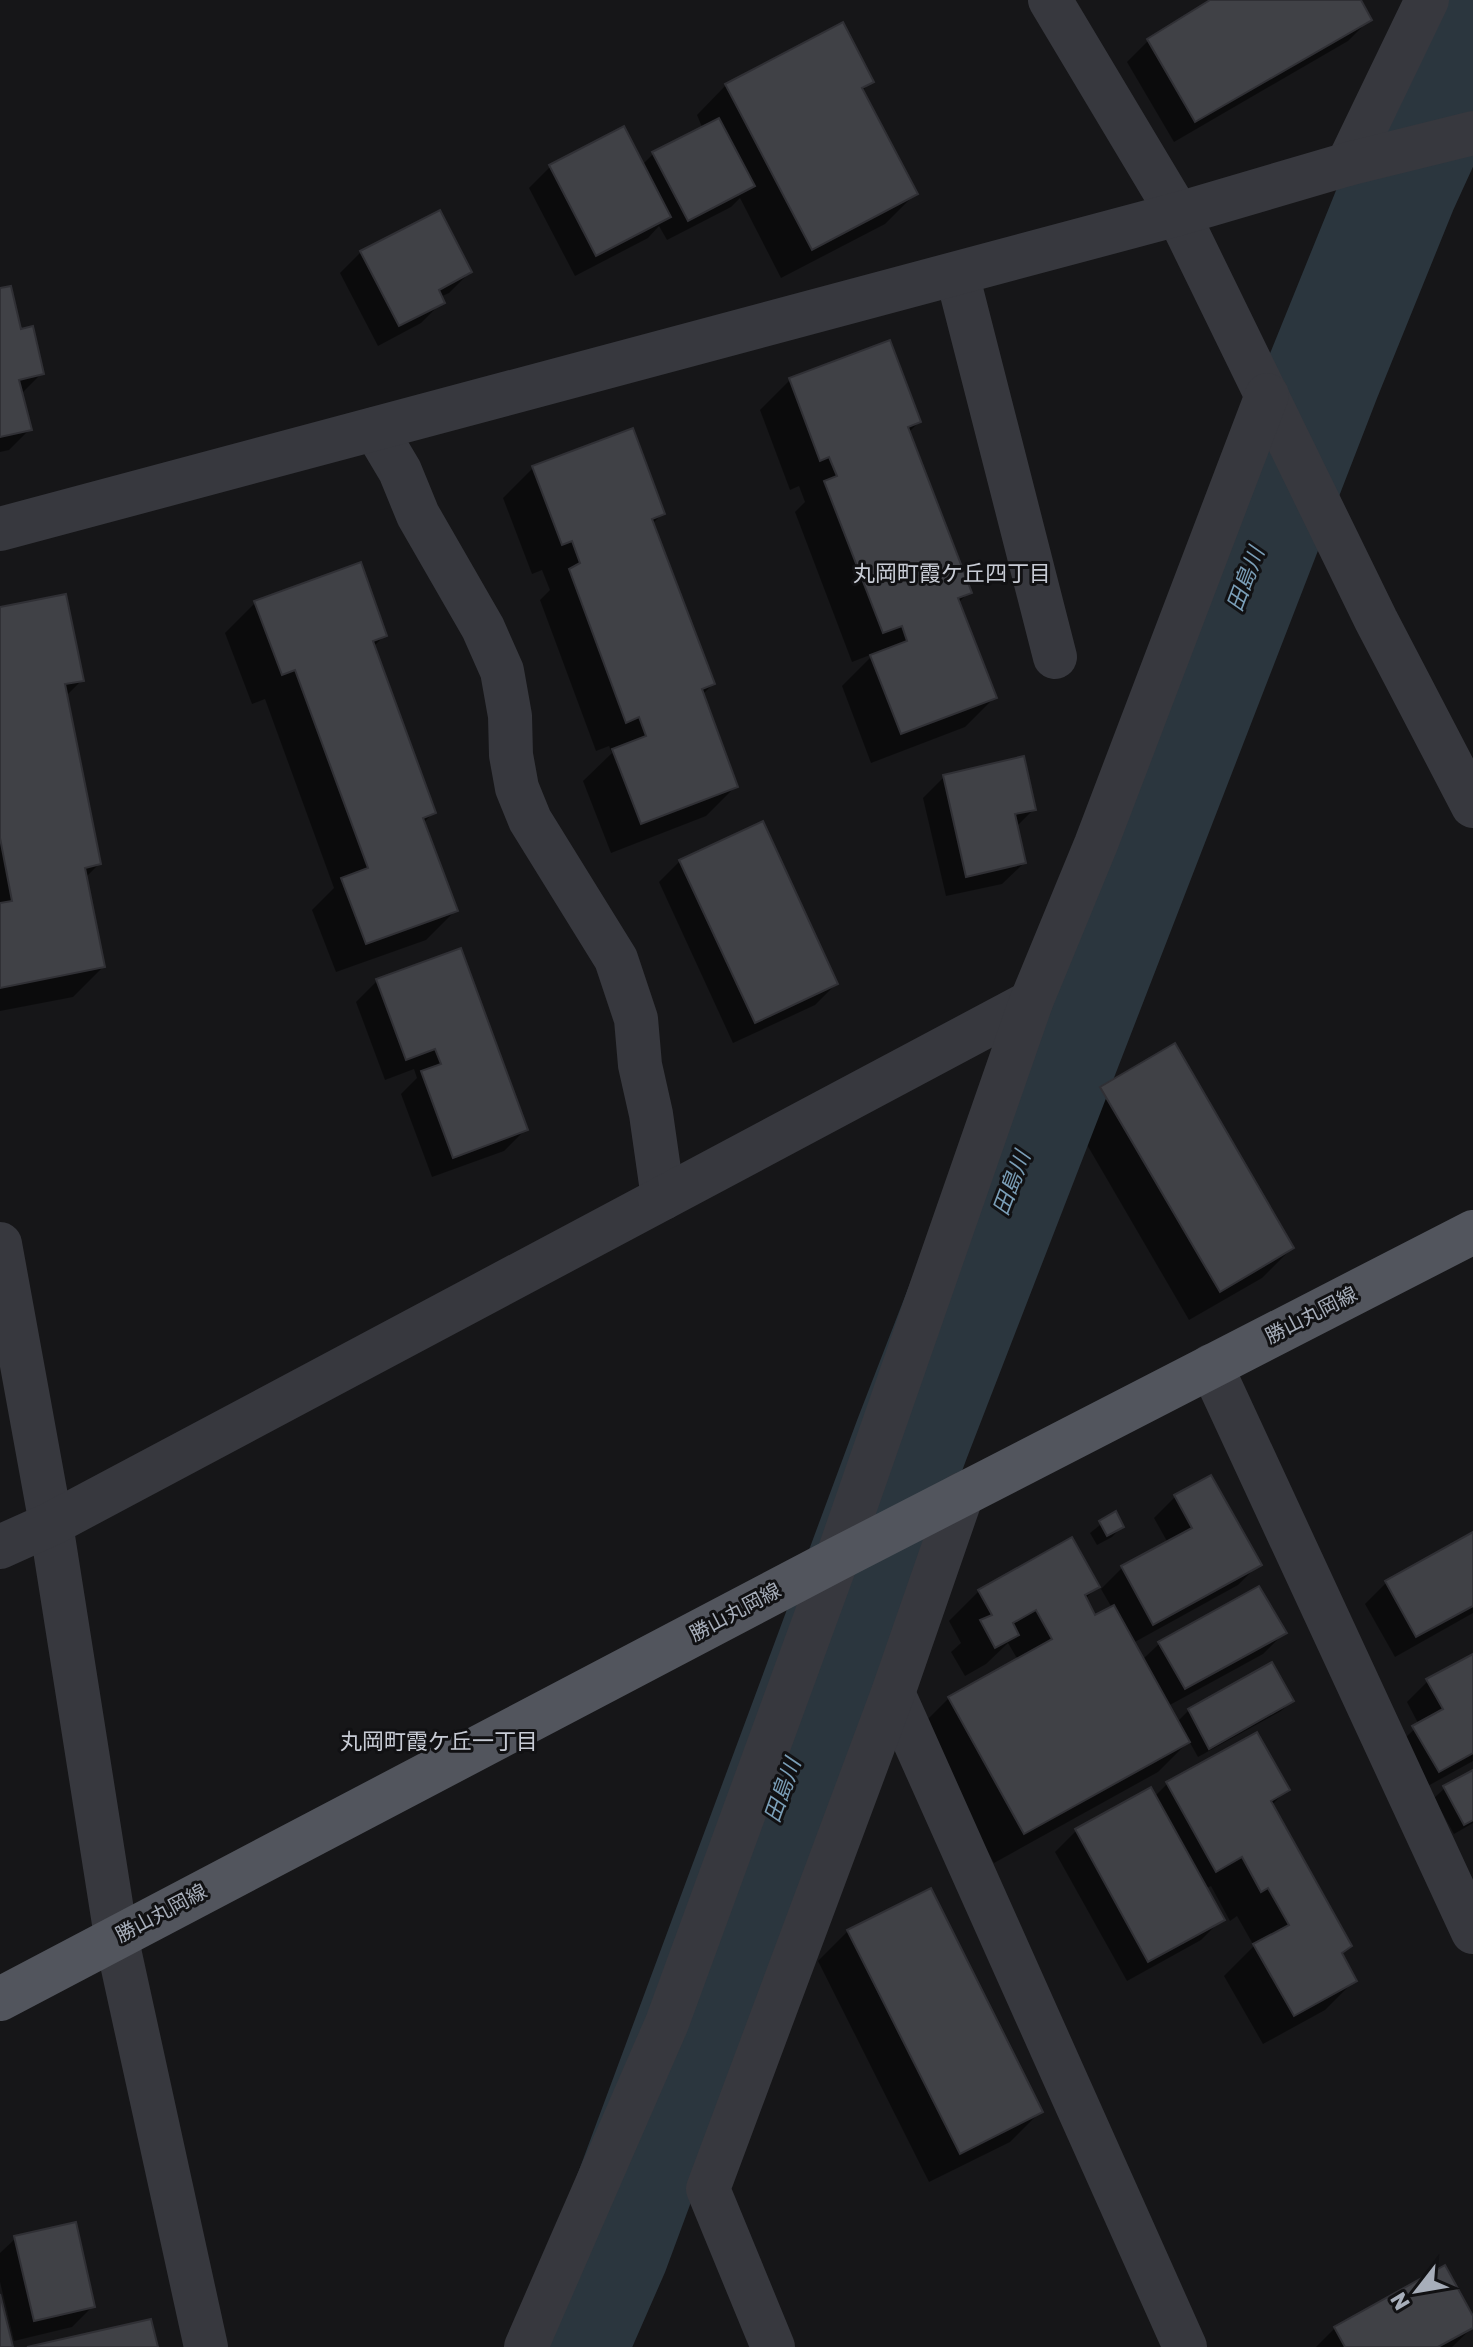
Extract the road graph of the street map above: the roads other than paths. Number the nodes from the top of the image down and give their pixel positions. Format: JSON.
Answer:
{"nodes":[{"id":1,"x":1050,"y":0,"type":"edge"},
{"id":2,"x":1427,"y":0,"type":"edge"},
{"id":3,"x":1473,"y":133,"type":"edge"},
{"id":4,"x":1348,"y":164,"type":"junction"},
{"id":5,"x":1178,"y":214,"type":"junction"},
{"id":6,"x":957,"y":274,"type":"junction"},
{"id":7,"x":1267,"y":395,"type":"junction"},
{"id":8,"x":375,"y":429,"type":"junction"},
{"id":9,"x":0,"y":529,"type":"edge"},
{"id":10,"x":1055,"y":657,"type":"dead end"},
{"id":11,"x":1473,"y":806,"type":"edge"},
{"id":12,"x":1031,"y":1002,"type":"junction"},
{"id":13,"x":663,"y":1198,"type":"junction"},
{"id":14,"x":1473,"y":1232,"type":"edge"},
{"id":15,"x":0,"y":1244,"type":"edge"},
{"id":16,"x":1211,"y":1366,"type":"junction"},
{"id":17,"x":962,"y":1494,"type":"junction"},
{"id":18,"x":51,"y":1524,"type":"junction"},
{"id":19,"x":0,"y":1547,"type":"edge"},
{"id":20,"x":837,"y":1559,"type":"junction"},
{"id":21,"x":893,"y":1693,"type":"junction"},
{"id":22,"x":1473,"y":1932,"type":"edge"},
{"id":23,"x":116,"y":1936,"type":"junction"},
{"id":24,"x":0,"y":1999,"type":"edge"},
{"id":25,"x":206,"y":2347,"type":"edge"},
{"id":26,"x":526,"y":2347,"type":"edge"},
{"id":27,"x":773,"y":2347,"type":"edge"},
{"id":28,"x":1185,"y":2347,"type":"edge"}],
"edges":[{"from":1,"to":5,"type":"street"},
{"from":2,"to":4,"type":"street"},
{"from":3,"to":4,"type":"street"},
{"from":4,"to":5,"type":"street"},
{"from":5,"to":6,"type":"street"},
{"from":5,"to":7,"type":"street"},
{"from":6,"to":8,"type":"street"},
{"from":6,"to":10,"type":"street"},
{"from":7,"to":11,"type":"street"},
{"from":7,"to":12,"type":"street"},
{"from":8,"to":9,"type":"street"},
{"from":8,"to":13,"type":"street"},
{"from":12,"to":13,"type":"street"},
{"from":12,"to":20,"type":"street"},
{"from":13,"to":18,"type":"street"},
{"from":14,"to":16,"type":"main road","name":"勝山丸岡線"},
{"from":15,"to":18,"type":"street"},
{"from":16,"to":17,"type":"main road","name":"勝山丸岡線"},
{"from":16,"to":22,"type":"street"},
{"from":17,"to":20,"type":"main road","name":"勝山丸岡線"},
{"from":17,"to":21,"type":"street"},
{"from":18,"to":19,"type":"street"},
{"from":18,"to":23,"type":"street"},
{"from":20,"to":23,"type":"main road","name":"勝山丸岡線"},
{"from":20,"to":26,"type":"street"},
{"from":21,"to":27,"type":"street"},
{"from":21,"to":28,"type":"street"},
{"from":23,"to":24,"type":"main road","name":"勝山丸岡線"},
{"from":23,"to":25,"type":"street"}]}
